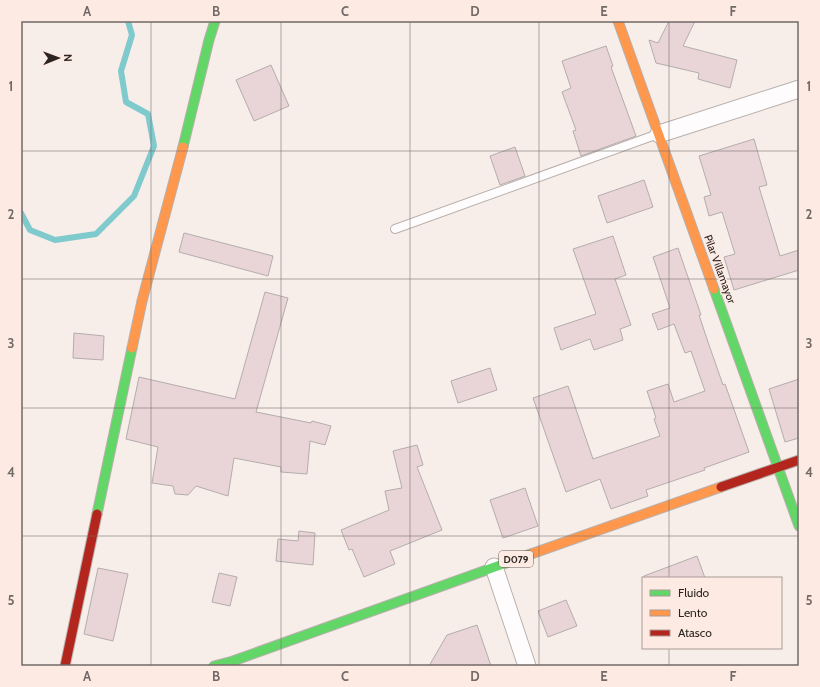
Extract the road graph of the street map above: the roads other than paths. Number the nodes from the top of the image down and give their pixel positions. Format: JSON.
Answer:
{"nodes":[{"id":1,"x":215,"y":21,"type":"edge"},
{"id":2,"x":618,"y":21,"type":"edge"},
{"id":3,"x":799,"y":89,"type":"edge"},
{"id":4,"x":659,"y":134,"type":"junction"},
{"id":5,"x":395,"y":228,"type":"dead end"},
{"id":6,"x":799,"y":460,"type":"edge"},
{"id":7,"x":778,"y":467,"type":"junction"},
{"id":8,"x":799,"y":526,"type":"edge"},
{"id":9,"x":494,"y":567,"type":"junction"},
{"id":10,"x":65,"y":666,"type":"edge"},
{"id":11,"x":214,"y":666,"type":"edge"},
{"id":12,"x":527,"y":666,"type":"edge"}],
"edges":[{"from":1,"to":10,"type":"street"},
{"from":2,"to":4,"type":"street","name":"Pilar Villamayor"},
{"from":3,"to":4,"type":"street"},
{"from":4,"to":5,"type":"lane"},
{"from":4,"to":7,"type":"street","name":"Pilar Villamayor"},
{"from":6,"to":7,"type":"street","number":"D079"},
{"from":7,"to":8,"type":"street","name":"Pilar Villamayor"},
{"from":7,"to":9,"type":"street","number":"D079"},
{"from":9,"to":11,"type":"street","number":"D079"},
{"from":9,"to":12,"type":"street"}]}
